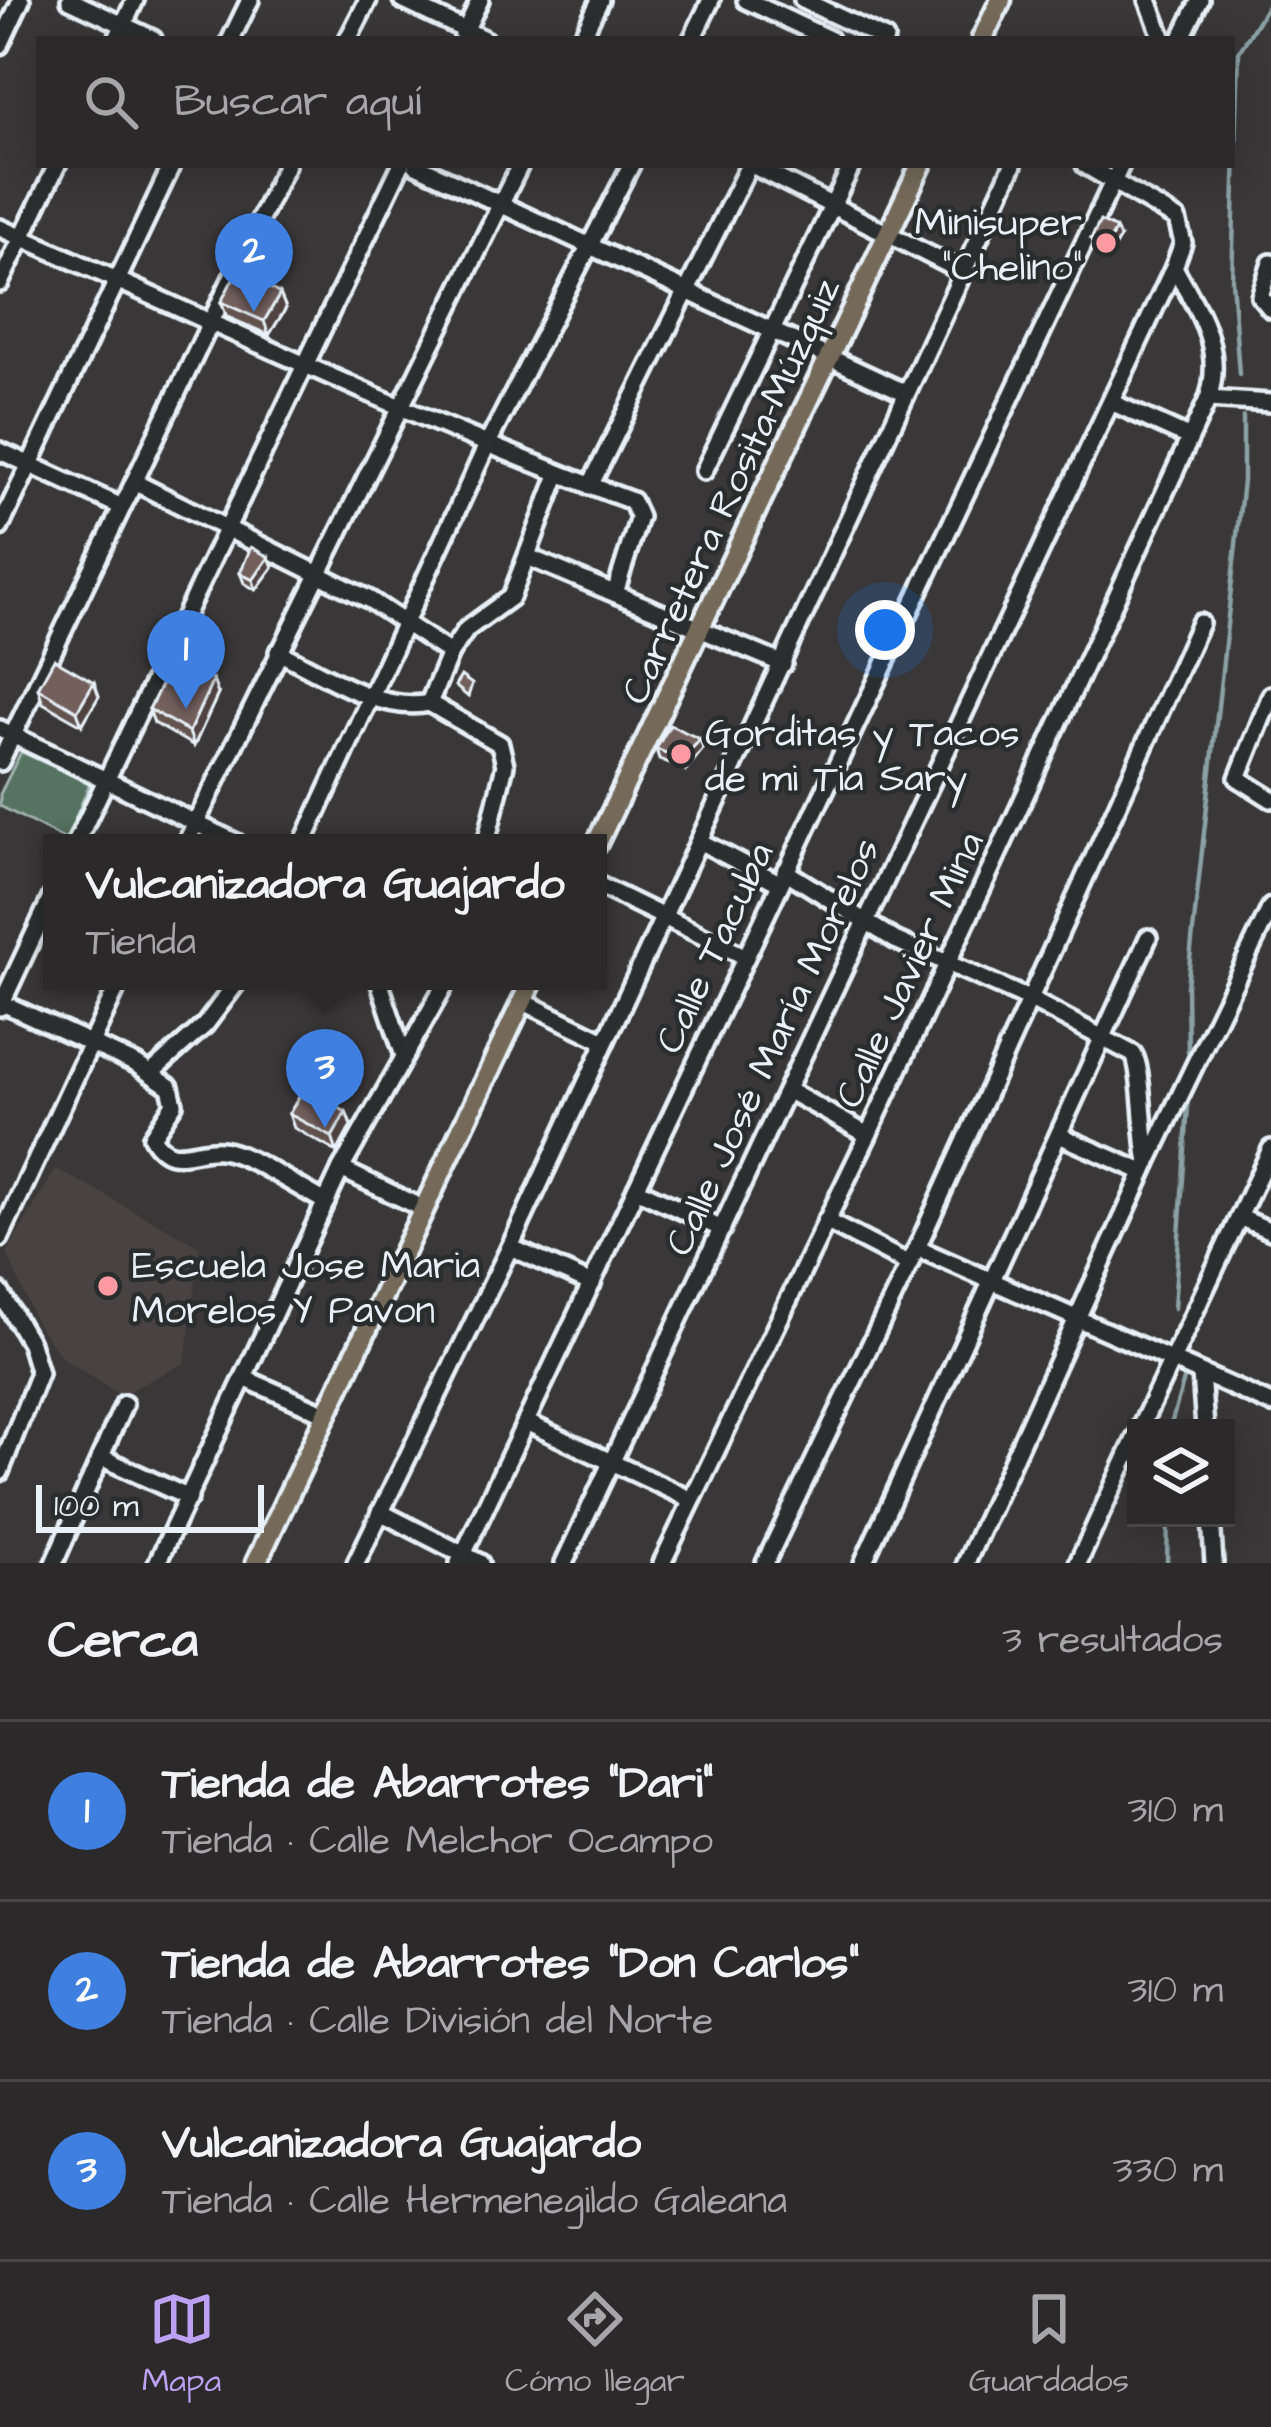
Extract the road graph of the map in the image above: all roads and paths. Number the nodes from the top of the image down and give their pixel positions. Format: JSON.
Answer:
{"nodes":[{"id":1,"x":21,"y":0,"type":"edge"},
{"id":2,"x":70,"y":0,"type":"edge"},
{"id":3,"x":135,"y":0,"type":"edge"},
{"id":4,"x":250,"y":0,"type":"edge"},
{"id":5,"x":368,"y":0,"type":"edge"},
{"id":6,"x":402,"y":0,"type":"edge"},
{"id":7,"x":480,"y":0,"type":"edge"},
{"id":8,"x":600,"y":0,"type":"edge"},
{"id":9,"x":711,"y":0,"type":"edge"},
{"id":10,"x":746,"y":0,"type":"edge"},
{"id":11,"x":803,"y":0,"type":"edge"},
{"id":12,"x":1001,"y":0,"type":"edge"},
{"id":13,"x":1148,"y":0,"type":"edge"},
{"id":14,"x":1200,"y":0,"type":"edge"},
{"id":15,"x":824,"y":5,"type":"edge"},
{"id":16,"x":120,"y":32,"type":"edge"},
{"id":17,"x":463,"y":34,"type":"edge"},
{"id":18,"x":806,"y":34,"type":"edge"},
{"id":19,"x":232,"y":36,"type":"edge"},
{"id":20,"x":350,"y":36,"type":"edge"},
{"id":21,"x":582,"y":36,"type":"edge"},
{"id":22,"x":693,"y":36,"type":"edge"},
{"id":23,"x":880,"y":36,"type":"edge"},
{"id":24,"x":983,"y":36,"type":"edge"},
{"id":25,"x":1162,"y":36,"type":"edge"},
{"id":26,"x":1182,"y":36,"type":"edge"},
{"id":27,"x":0,"y":45,"type":"edge"},
{"id":28,"x":56,"y":168,"type":"edge"},
{"id":29,"x":171,"y":168,"type":"edge"},
{"id":30,"x":285,"y":168,"type":"edge"},
{"id":31,"x":400,"y":168,"type":"edge"},
{"id":32,"x":422,"y":168,"type":"edge"},
{"id":33,"x":519,"y":168,"type":"edge"},
{"id":34,"x":630,"y":168,"type":"edge"},
{"id":35,"x":748,"y":168,"type":"edge"},
{"id":36,"x":756,"y":168,"type":"edge"},
{"id":37,"x":851,"y":168,"type":"edge"},
{"id":38,"x":920,"y":168,"type":"edge"},
{"id":39,"x":1012,"y":168,"type":"edge"},
{"id":40,"x":1117,"y":173,"type":"edge"},
{"id":41,"x":833,"y":205,"type":"junction"},
{"id":42,"x":500,"y":206,"type":"junction"},
{"id":43,"x":0,"y":228,"type":"edge"},
{"id":44,"x":888,"y":232,"type":"junction"},
{"id":45,"x":22,"y":238,"type":"junction"},
{"id":46,"x":594,"y":246,"type":"junction"},
{"id":47,"x":1271,"y":263,"type":"edge"},
{"id":48,"x":1174,"y":266,"type":"junction"},
{"id":49,"x":961,"y":271,"type":"junction"},
{"id":50,"x":119,"y":280,"type":"junction"},
{"id":51,"x":0,"y":283,"type":"edge"},
{"id":52,"x":686,"y":291,"type":"junction"},
{"id":53,"x":1267,"y":306,"type":"edge"},
{"id":54,"x":212,"y":320,"type":"junction"},
{"id":55,"x":774,"y":332,"type":"junction"},
{"id":56,"x":828,"y":358,"type":"junction"},
{"id":57,"x":307,"y":362,"type":"junction"},
{"id":58,"x":904,"y":392,"type":"junction"},
{"id":59,"x":1208,"y":399,"type":"junction"},
{"id":60,"x":1111,"y":402,"type":"junction"},
{"id":61,"x":1271,"y":403,"type":"edge"},
{"id":62,"x":396,"y":408,"type":"junction"},
{"id":63,"x":1188,"y":437,"type":"junction"},
{"id":64,"x":487,"y":445,"type":"junction"},
{"id":65,"x":0,"y":451,"type":"edge"},
{"id":66,"x":30,"y":466,"type":"junction"},
{"id":67,"x":704,"y":471,"type":"dead end"},
{"id":68,"x":559,"y":476,"type":"junction"},
{"id":69,"x":134,"y":482,"type":"junction"},
{"id":70,"x":590,"y":486,"type":"junction"},
{"id":71,"x":122,"y":507,"type":"junction"},
{"id":72,"x":0,"y":527,"type":"edge"},
{"id":73,"x":226,"y":529,"type":"junction"},
{"id":74,"x":530,"y":558,"type":"junction"},
{"id":75,"x":316,"y":572,"type":"junction"},
{"id":76,"x":615,"y":592,"type":"junction"},
{"id":77,"x":403,"y":620,"type":"junction"},
{"id":78,"x":1200,"y":623,"type":"dead end"},
{"id":79,"x":699,"y":628,"type":"junction"},
{"id":80,"x":278,"y":652,"type":"junction"},
{"id":81,"x":450,"y":653,"type":"junction"},
{"id":82,"x":783,"y":664,"type":"junction"},
{"id":83,"x":368,"y":694,"type":"junction"},
{"id":84,"x":1271,"y":695,"type":"edge"},
{"id":85,"x":429,"y":703,"type":"junction"},
{"id":86,"x":6,"y":732,"type":"edge"},
{"id":87,"x":0,"y":762,"type":"edge"},
{"id":88,"x":106,"y":780,"type":"junction"},
{"id":89,"x":1271,"y":799,"type":"edge"},
{"id":90,"x":195,"y":823,"type":"junction"},
{"id":91,"x":80,"y":834,"type":"edge"},
{"id":92,"x":190,"y":834,"type":"edge"},
{"id":93,"x":218,"y":834,"type":"edge"},
{"id":94,"x":307,"y":834,"type":"edge"},
{"id":95,"x":489,"y":834,"type":"edge"},
{"id":96,"x":601,"y":834,"type":"edge"},
{"id":97,"x":699,"y":841,"type":"junction"},
{"id":98,"x":782,"y":877,"type":"junction"},
{"id":99,"x":607,"y":889,"type":"edge"},
{"id":100,"x":1271,"y":907,"type":"edge"},
{"id":101,"x":43,"y":915,"type":"edge"},
{"id":102,"x":663,"y":917,"type":"junction"},
{"id":103,"x":865,"y":922,"type":"junction"},
{"id":104,"x":1148,"y":938,"type":"dead end"},
{"id":105,"x":744,"y":956,"type":"junction"},
{"id":106,"x":946,"y":963,"type":"junction"},
{"id":107,"x":116,"y":990,"type":"edge"},
{"id":108,"x":231,"y":990,"type":"edge"},
{"id":109,"x":382,"y":990,"type":"edge"},
{"id":110,"x":442,"y":990,"type":"edge"},
{"id":111,"x":528,"y":990,"type":"edge"},
{"id":112,"x":1031,"y":1000,"type":"junction"},
{"id":113,"x":522,"y":1001,"type":"junction"},
{"id":114,"x":1,"y":1004,"type":"edge"},
{"id":115,"x":1103,"y":1038,"type":"junction"},
{"id":116,"x":604,"y":1041,"type":"junction"},
{"id":117,"x":90,"y":1045,"type":"junction"},
{"id":118,"x":404,"y":1056,"type":"junction"},
{"id":119,"x":152,"y":1073,"type":"junction"},
{"id":120,"x":789,"y":1091,"type":"junction"},
{"id":121,"x":868,"y":1135,"type":"junction"},
{"id":122,"x":1061,"y":1136,"type":"junction"},
{"id":123,"x":1271,"y":1149,"type":"edge"},
{"id":124,"x":1145,"y":1167,"type":"junction"},
{"id":125,"x":341,"y":1169,"type":"junction"},
{"id":126,"x":636,"y":1189,"type":"junction"},
{"id":127,"x":326,"y":1202,"type":"junction"},
{"id":128,"x":424,"y":1209,"type":"junction"},
{"id":129,"x":1239,"y":1217,"type":"junction"},
{"id":130,"x":826,"y":1221,"type":"junction"},
{"id":131,"x":722,"y":1228,"type":"junction"},
{"id":132,"x":1271,"y":1232,"type":"edge"},
{"id":133,"x":0,"y":1238,"type":"edge"},
{"id":134,"x":509,"y":1247,"type":"junction"},
{"id":135,"x":913,"y":1256,"type":"junction"},
{"id":136,"x":592,"y":1284,"type":"junction"},
{"id":137,"x":994,"y":1284,"type":"junction"},
{"id":138,"x":0,"y":1292,"type":"edge"},
{"id":139,"x":1078,"y":1323,"type":"junction"},
{"id":140,"x":1170,"y":1360,"type":"junction"},
{"id":141,"x":1201,"y":1374,"type":"junction"},
{"id":142,"x":246,"y":1379,"type":"junction"},
{"id":143,"x":124,"y":1404,"type":"dead end"},
{"id":144,"x":1271,"y":1405,"type":"edge"},
{"id":145,"x":326,"y":1414,"type":"junction"},
{"id":146,"x":1144,"y":1419,"type":"edge"},
{"id":147,"x":1204,"y":1419,"type":"edge"},
{"id":148,"x":528,"y":1423,"type":"junction"},
{"id":149,"x":6,"y":1444,"type":"edge"},
{"id":150,"x":1127,"y":1457,"type":"edge"},
{"id":151,"x":103,"y":1458,"type":"junction"},
{"id":152,"x":612,"y":1461,"type":"junction"},
{"id":153,"x":0,"y":1472,"type":"edge"},
{"id":154,"x":189,"y":1498,"type":"junction"},
{"id":155,"x":692,"y":1500,"type":"junction"},
{"id":156,"x":380,"y":1512,"type":"junction"},
{"id":157,"x":1212,"y":1527,"type":"edge"},
{"id":158,"x":461,"y":1559,"type":"edge"},
{"id":159,"x":54,"y":1563,"type":"edge"},
{"id":160,"x":157,"y":1563,"type":"edge"},
{"id":161,"x":256,"y":1563,"type":"edge"},
{"id":162,"x":356,"y":1563,"type":"edge"},
{"id":163,"x":480,"y":1563,"type":"edge"},
{"id":164,"x":564,"y":1563,"type":"edge"},
{"id":165,"x":662,"y":1563,"type":"edge"},
{"id":166,"x":764,"y":1563,"type":"edge"},
{"id":167,"x":863,"y":1563,"type":"edge"},
{"id":168,"x":966,"y":1563,"type":"edge"},
{"id":169,"x":1078,"y":1563,"type":"edge"},
{"id":170,"x":1214,"y":1563,"type":"edge"}],
"edges":[{"from":1,"to":27,"type":"street"},
{"from":2,"to":16,"type":"street"},
{"from":3,"to":16,"type":"street"},
{"from":4,"to":19,"type":"street"},
{"from":5,"to":20,"type":"street"},
{"from":6,"to":17,"type":"street"},
{"from":7,"to":17,"type":"street"},
{"from":8,"to":21,"type":"street"},
{"from":9,"to":22,"type":"street"},
{"from":10,"to":18,"type":"street"},
{"from":11,"to":15,"type":"street"},
{"from":12,"to":24,"type":"main road"},
{"from":13,"to":25,"type":"street"},
{"from":14,"to":26,"type":"street"},
{"from":15,"to":23,"type":"street"},
{"from":28,"to":45,"type":"street"},
{"from":29,"to":50,"type":"street"},
{"from":30,"to":54,"type":"street"},
{"from":31,"to":57,"type":"street"},
{"from":32,"to":42,"type":"street"},
{"from":33,"to":42,"type":"street"},
{"from":34,"to":46,"type":"street"},
{"from":35,"to":52,"type":"street"},
{"from":36,"to":41,"type":"street"},
{"from":37,"to":41,"type":"street"},
{"from":38,"to":44,"type":"main road","name":"Carretera Rosita-Múzquiz"},
{"from":39,"to":49,"type":"street"},
{"from":40,"to":48,"type":"street","name":"Calle José María Morelos"},
{"from":40,"to":98,"type":"street","name":"Calle Tacuba"},
{"from":41,"to":44,"type":"street"},
{"from":41,"to":55,"type":"street"},
{"from":42,"to":46,"type":"street"},
{"from":42,"to":62,"type":"street"},
{"from":43,"to":45,"type":"street"},
{"from":44,"to":49,"type":"street"},
{"from":44,"to":56,"type":"main road","name":"Carretera Rosita-Múzquiz"},
{"from":45,"to":50,"type":"street"},
{"from":45,"to":51,"type":"street"},
{"from":46,"to":52,"type":"street"},
{"from":46,"to":64,"type":"street"},
{"from":47,"to":53,"type":"street"},
{"from":48,"to":59,"type":"street"},
{"from":48,"to":60,"type":"street","name":"Calle José María Morelos"},
{"from":49,"to":58,"type":"street"},
{"from":50,"to":54,"type":"street"},
{"from":50,"to":66,"type":"street"},
{"from":52,"to":55,"type":"street"},
{"from":52,"to":70,"type":"street"},
{"from":54,"to":57,"type":"street"},
{"from":54,"to":69,"type":"street"},
{"from":55,"to":56,"type":"street"},
{"from":55,"to":67,"type":"street"},
{"from":56,"to":58,"type":"street"},
{"from":56,"to":79,"type":"main road","name":"Carretera Rosita-Múzquiz"},
{"from":57,"to":62,"type":"street"},
{"from":57,"to":73,"type":"street"},
{"from":58,"to":82,"type":"street"},
{"from":59,"to":61,"type":"street"},
{"from":59,"to":63,"type":"street","name":"Calle Javier Mina"},
{"from":60,"to":63,"type":"street"},
{"from":60,"to":103,"type":"street","name":"Calle José María Morelos"},
{"from":62,"to":64,"type":"street"},
{"from":62,"to":75,"type":"street"},
{"from":63,"to":106,"type":"street","name":"Calle Javier Mina"},
{"from":64,"to":68,"type":"street"},
{"from":64,"to":77,"type":"street"},
{"from":65,"to":66,"type":"street"},
{"from":66,"to":71,"type":"street"},
{"from":66,"to":72,"type":"street"},
{"from":68,"to":70,"type":"street"},
{"from":68,"to":74,"type":"street"},
{"from":69,"to":71,"type":"street"},
{"from":69,"to":73,"type":"street"},
{"from":70,"to":76,"type":"street"},
{"from":71,"to":86,"type":"street"},
{"from":73,"to":75,"type":"street"},
{"from":73,"to":88,"type":"street"},
{"from":74,"to":76,"type":"street"},
{"from":74,"to":81,"type":"street"},
{"from":75,"to":77,"type":"street"},
{"from":75,"to":80,"type":"street"},
{"from":76,"to":79,"type":"street"},
{"from":77,"to":81,"type":"street"},
{"from":77,"to":83,"type":"street"},
{"from":78,"to":112,"type":"street"},
{"from":79,"to":82,"type":"street"},
{"from":79,"to":96,"type":"main road","name":"Carretera Rosita-Múzquiz"},
{"from":80,"to":83,"type":"street"},
{"from":80,"to":90,"type":"street"},
{"from":81,"to":85,"type":"street"},
{"from":82,"to":97,"type":"street"},
{"from":83,"to":85,"type":"street"},
{"from":83,"to":94,"type":"street"},
{"from":84,"to":89,"type":"street"},
{"from":85,"to":95,"type":"street"},
{"from":86,"to":87,"type":"street"},
{"from":86,"to":88,"type":"street"},
{"from":88,"to":90,"type":"street"},
{"from":88,"to":91,"type":"street"},
{"from":90,"to":92,"type":"street"},
{"from":90,"to":93,"type":"street"},
{"from":97,"to":98,"type":"street"},
{"from":97,"to":102,"type":"street"},
{"from":98,"to":103,"type":"street"},
{"from":98,"to":105,"type":"street","name":"Calle Tacuba"},
{"from":99,"to":102,"type":"street"},
{"from":100,"to":124,"type":"street"},
{"from":101,"to":114,"type":"street"},
{"from":102,"to":105,"type":"street"},
{"from":102,"to":116,"type":"street"},
{"from":103,"to":106,"type":"street"},
{"from":103,"to":120,"type":"street","name":"Calle José María Morelos"},
{"from":104,"to":115,"type":"street"},
{"from":105,"to":126,"type":"street","name":"Calle Tacuba"},
{"from":106,"to":112,"type":"street"},
{"from":106,"to":121,"type":"street","name":"Calle Javier Mina"},
{"from":107,"to":117,"type":"street"},
{"from":108,"to":119,"type":"street"},
{"from":109,"to":118,"type":"street"},
{"from":110,"to":118,"type":"street"},
{"from":111,"to":113,"type":"main road"},
{"from":112,"to":115,"type":"street"},
{"from":112,"to":135,"type":"street"},
{"from":113,"to":116,"type":"street"},
{"from":113,"to":128,"type":"main road"},
{"from":114,"to":117,"type":"street"},
{"from":115,"to":122,"type":"street"},
{"from":115,"to":124,"type":"street"},
{"from":116,"to":134,"type":"street"},
{"from":117,"to":119,"type":"street"},
{"from":117,"to":133,"type":"street"},
{"from":118,"to":125,"type":"street"},
{"from":119,"to":127,"type":"street"},
{"from":120,"to":121,"type":"street"},
{"from":120,"to":131,"type":"street","name":"Calle José María Morelos"},
{"from":121,"to":130,"type":"street","name":"Calle Javier Mina"},
{"from":122,"to":124,"type":"street"},
{"from":122,"to":137,"type":"street"},
{"from":123,"to":129,"type":"street"},
{"from":124,"to":139,"type":"street"},
{"from":125,"to":127,"type":"street"},
{"from":125,"to":128,"type":"street"},
{"from":126,"to":131,"type":"street"},
{"from":126,"to":136,"type":"street","name":"Calle Tacuba"},
{"from":127,"to":142,"type":"street"},
{"from":128,"to":145,"type":"main road"},
{"from":129,"to":132,"type":"street"},
{"from":129,"to":140,"type":"street"},
{"from":130,"to":135,"type":"street"},
{"from":130,"to":155,"type":"street","name":"Calle Javier Mina"},
{"from":131,"to":152,"type":"street","name":"Calle José María Morelos"},
{"from":134,"to":136,"type":"street"},
{"from":134,"to":156,"type":"street"},
{"from":135,"to":137,"type":"street"},
{"from":135,"to":166,"type":"street"},
{"from":136,"to":148,"type":"street","name":"Calle Tacuba"},
{"from":137,"to":139,"type":"street"},
{"from":137,"to":167,"type":"street"},
{"from":138,"to":149,"type":"street"},
{"from":139,"to":140,"type":"street"},
{"from":139,"to":168,"type":"street"},
{"from":140,"to":141,"type":"street"},
{"from":140,"to":146,"type":"street"},
{"from":141,"to":144,"type":"street"},
{"from":141,"to":147,"type":"street"},
{"from":142,"to":145,"type":"street"},
{"from":142,"to":154,"type":"street"},
{"from":143,"to":151,"type":"street"},
{"from":145,"to":161,"type":"main road"},
{"from":148,"to":152,"type":"street"},
{"from":148,"to":158,"type":"street","name":"Calle Tacuba"},
{"from":149,"to":153,"type":"street"},
{"from":150,"to":169,"type":"street"},
{"from":151,"to":154,"type":"street"},
{"from":151,"to":159,"type":"street"},
{"from":152,"to":155,"type":"street"},
{"from":152,"to":164,"type":"street","name":"Calle José María Morelos"},
{"from":154,"to":160,"type":"street"},
{"from":155,"to":165,"type":"street","name":"Calle Javier Mina"},
{"from":156,"to":158,"type":"street"},
{"from":156,"to":162,"type":"street"},
{"from":157,"to":170,"type":"street"},
{"from":158,"to":163,"type":"street"}]}
